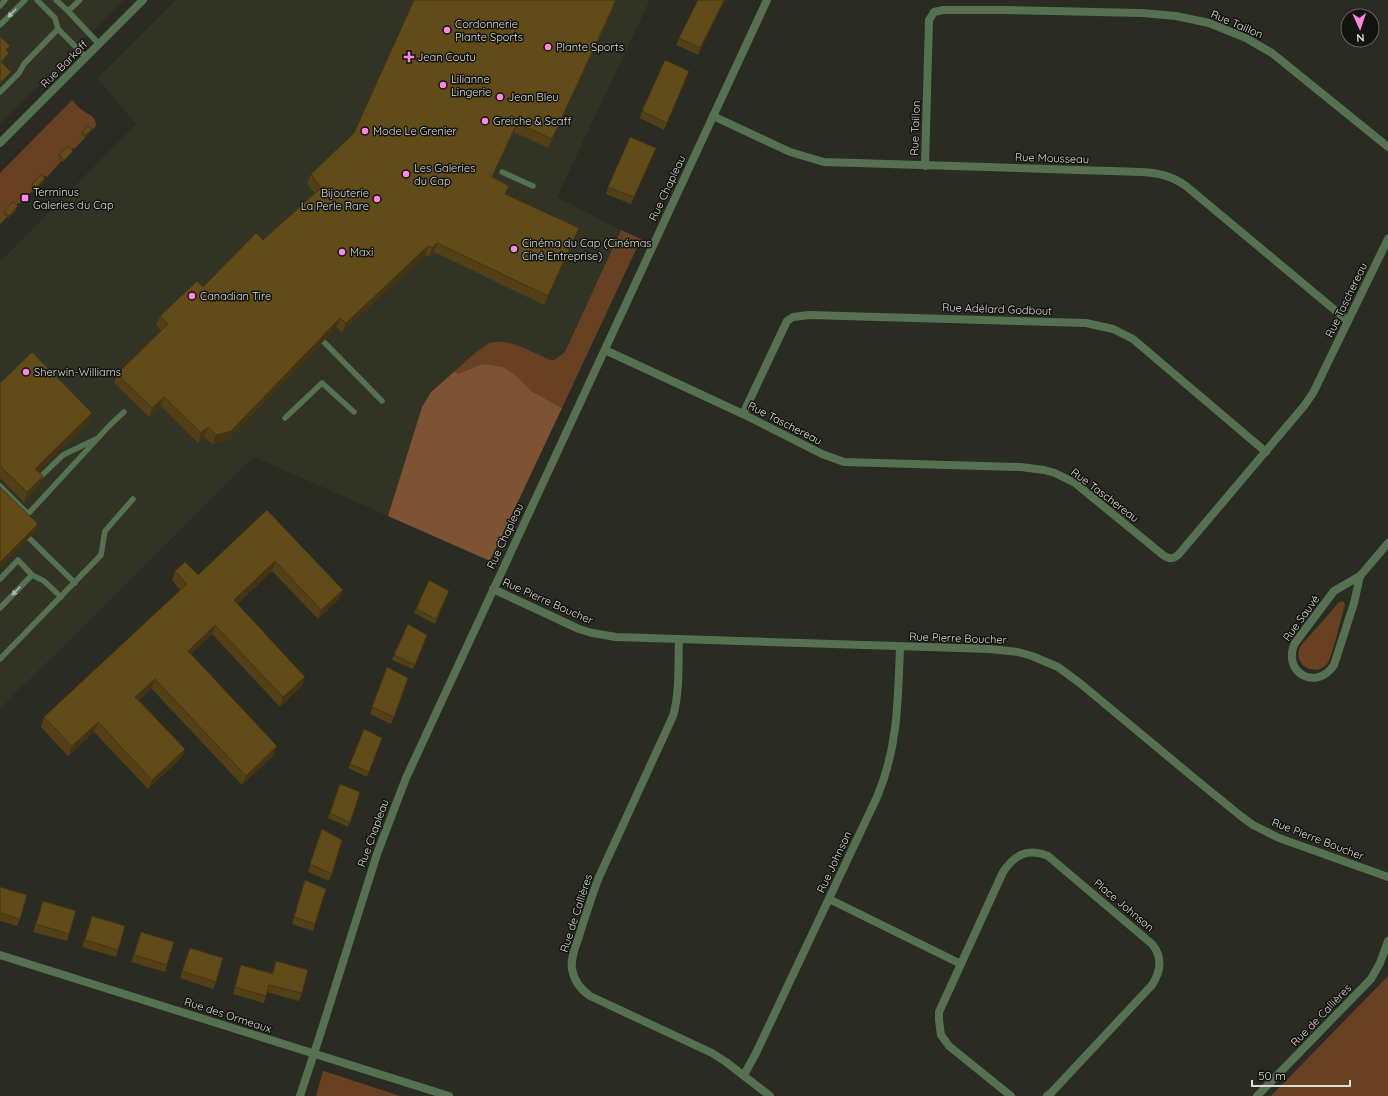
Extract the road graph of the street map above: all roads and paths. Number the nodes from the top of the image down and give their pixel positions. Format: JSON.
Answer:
{"nodes":[{"id":1,"x":5,"y":0,"type":"edge"},
{"id":2,"x":25,"y":0,"type":"edge"},
{"id":3,"x":37,"y":0,"type":"edge"},
{"id":4,"x":56,"y":0,"type":"edge"},
{"id":5,"x":80,"y":0,"type":"edge"},
{"id":6,"x":142,"y":0,"type":"edge"},
{"id":7,"x":767,"y":0,"type":"edge"},
{"id":8,"x":0,"y":6,"type":"edge"},
{"id":9,"x":68,"y":11,"type":"junction"},
{"id":10,"x":0,"y":25,"type":"edge"},
{"id":11,"x":58,"y":29,"type":"junction"},
{"id":12,"x":100,"y":44,"type":"junction"},
{"id":13,"x":86,"y":57,"type":"junction"},
{"id":14,"x":0,"y":92,"type":"edge"},
{"id":15,"x":713,"y":116,"type":"junction"},
{"id":16,"x":0,"y":143,"type":"edge"},
{"id":17,"x":1388,"y":147,"type":"edge"},
{"id":18,"x":925,"y":166,"type":"junction"},
{"id":19,"x":502,"y":172,"type":"edge"},
{"id":20,"x":533,"y":186,"type":"dead end"},
{"id":21,"x":1388,"y":239,"type":"edge"},
{"id":22,"x":1348,"y":320,"type":"junction"},
{"id":23,"x":323,"y":341,"type":"edge"},
{"id":24,"x":605,"y":350,"type":"junction"},
{"id":25,"x":382,"y":401,"type":"dead end"},
{"id":26,"x":124,"y":412,"type":"dead end"},
{"id":27,"x":354,"y":412,"type":"dead end"},
{"id":28,"x":743,"y":414,"type":"junction"},
{"id":29,"x":285,"y":418,"type":"dead end"},
{"id":30,"x":99,"y":437,"type":"junction"},
{"id":31,"x":1266,"y":452,"type":"junction"},
{"id":32,"x":35,"y":482,"type":"edge"},
{"id":33,"x":0,"y":486,"type":"edge"},
{"id":34,"x":133,"y":499,"type":"dead end"},
{"id":35,"x":29,"y":538,"type":"edge"},
{"id":36,"x":1388,"y":542,"type":"edge"},
{"id":37,"x":32,"y":574,"type":"junction"},
{"id":38,"x":1360,"y":576,"type":"junction"},
{"id":39,"x":0,"y":579,"type":"edge"},
{"id":40,"x":74,"y":582,"type":"junction"},
{"id":41,"x":493,"y":589,"type":"junction"},
{"id":42,"x":60,"y":597,"type":"junction"},
{"id":43,"x":0,"y":608,"type":"edge"},
{"id":44,"x":679,"y":640,"type":"junction"},
{"id":45,"x":900,"y":647,"type":"junction"},
{"id":46,"x":0,"y":659,"type":"edge"},
{"id":47,"x":1388,"y":877,"type":"edge"},
{"id":48,"x":828,"y":899,"type":"junction"},
{"id":49,"x":1388,"y":941,"type":"edge"},
{"id":50,"x":0,"y":955,"type":"edge"},
{"id":51,"x":961,"y":964,"type":"junction"},
{"id":52,"x":314,"y":1054,"type":"junction"},
{"id":53,"x":744,"y":1075,"type":"junction"},
{"id":54,"x":300,"y":1096,"type":"edge"},
{"id":55,"x":449,"y":1096,"type":"edge"},
{"id":56,"x":770,"y":1096,"type":"edge"},
{"id":57,"x":1010,"y":1096,"type":"edge"},
{"id":58,"x":1047,"y":1096,"type":"edge"},
{"id":59,"x":1257,"y":1096,"type":"edge"}],
"edges":[{"from":1,"to":8,"type":"lane"},
{"from":2,"to":10,"type":"lane","one_way":true},
{"from":3,"to":11,"type":"lane"},
{"from":4,"to":9,"type":"lane"},
{"from":5,"to":9,"type":"lane"},
{"from":6,"to":12,"type":"street","name":"Rue Barkoff"},
{"from":7,"to":15,"type":"street","name":"Rue Chapleau"},
{"from":9,"to":12,"type":"lane"},
{"from":11,"to":13,"type":"lane"},
{"from":11,"to":14,"type":"lane"},
{"from":12,"to":13,"type":"street","name":"Rue Barkoff"},
{"from":13,"to":16,"type":"street","name":"Rue Barkoff"},
{"from":15,"to":18,"type":"street","name":"Rue Mousseau"},
{"from":15,"to":24,"type":"street","name":"Rue Chapleau"},
{"from":17,"to":18,"type":"street","name":"Rue Taillon"},
{"from":18,"to":22,"type":"street","name":"Rue Mousseau"},
{"from":19,"to":20,"type":"lane"},
{"from":21,"to":22,"type":"street","name":"Rue Taschereau"},
{"from":22,"to":31,"type":"street","name":"Rue Taschereau"},
{"from":23,"to":25,"type":"lane"},
{"from":24,"to":28,"type":"street","name":"Rue Taschereau"},
{"from":24,"to":41,"type":"street","name":"Rue Chapleau"},
{"from":26,"to":30,"type":"lane"},
{"from":27,"to":29,"type":"lane"},
{"from":28,"to":31,"type":"street","name":"Rue Taschereau"},
{"from":28,"to":31,"type":"street","name":"Rue Adélard Godbout"},
{"from":30,"to":32,"type":"lane"},
{"from":30,"to":33,"type":"lane"},
{"from":34,"to":40,"type":"lane"},
{"from":35,"to":40,"type":"lane"},
{"from":36,"to":38,"type":"street","name":"Rue Sauvé"},
{"from":37,"to":39,"type":"lane"},
{"from":37,"to":42,"type":"lane"},
{"from":37,"to":43,"type":"lane","one_way":true},
{"from":38,"to":38,"type":"street","name":"Rue Sauvé"},
{"from":40,"to":42,"type":"lane"},
{"from":41,"to":44,"type":"street","name":"Rue Pierre Boucher"},
{"from":41,"to":52,"type":"street","name":"Rue Chapleau"},
{"from":42,"to":46,"type":"lane"},
{"from":44,"to":45,"type":"street","name":"Rue Pierre Boucher"},
{"from":44,"to":53,"type":"street","name":"Rue de Callières"},
{"from":45,"to":47,"type":"street","name":"Rue Pierre Boucher"},
{"from":45,"to":48,"type":"street","name":"Rue Johnson"},
{"from":48,"to":51,"type":"street"},
{"from":48,"to":53,"type":"street","name":"Rue Johnson"},
{"from":49,"to":59,"type":"street","name":"Rue de Callières"},
{"from":50,"to":52,"type":"street","name":"Rue des Ormeaux"},
{"from":51,"to":57,"type":"street","name":"Place Johnson"},
{"from":51,"to":58,"type":"street","name":"Place Johnson"},
{"from":52,"to":54,"type":"street","name":"Rue Chapleau"},
{"from":52,"to":55,"type":"street","name":"Rue des Ormeaux"},
{"from":53,"to":56,"type":"street","name":"Rue de Callières"}]}
